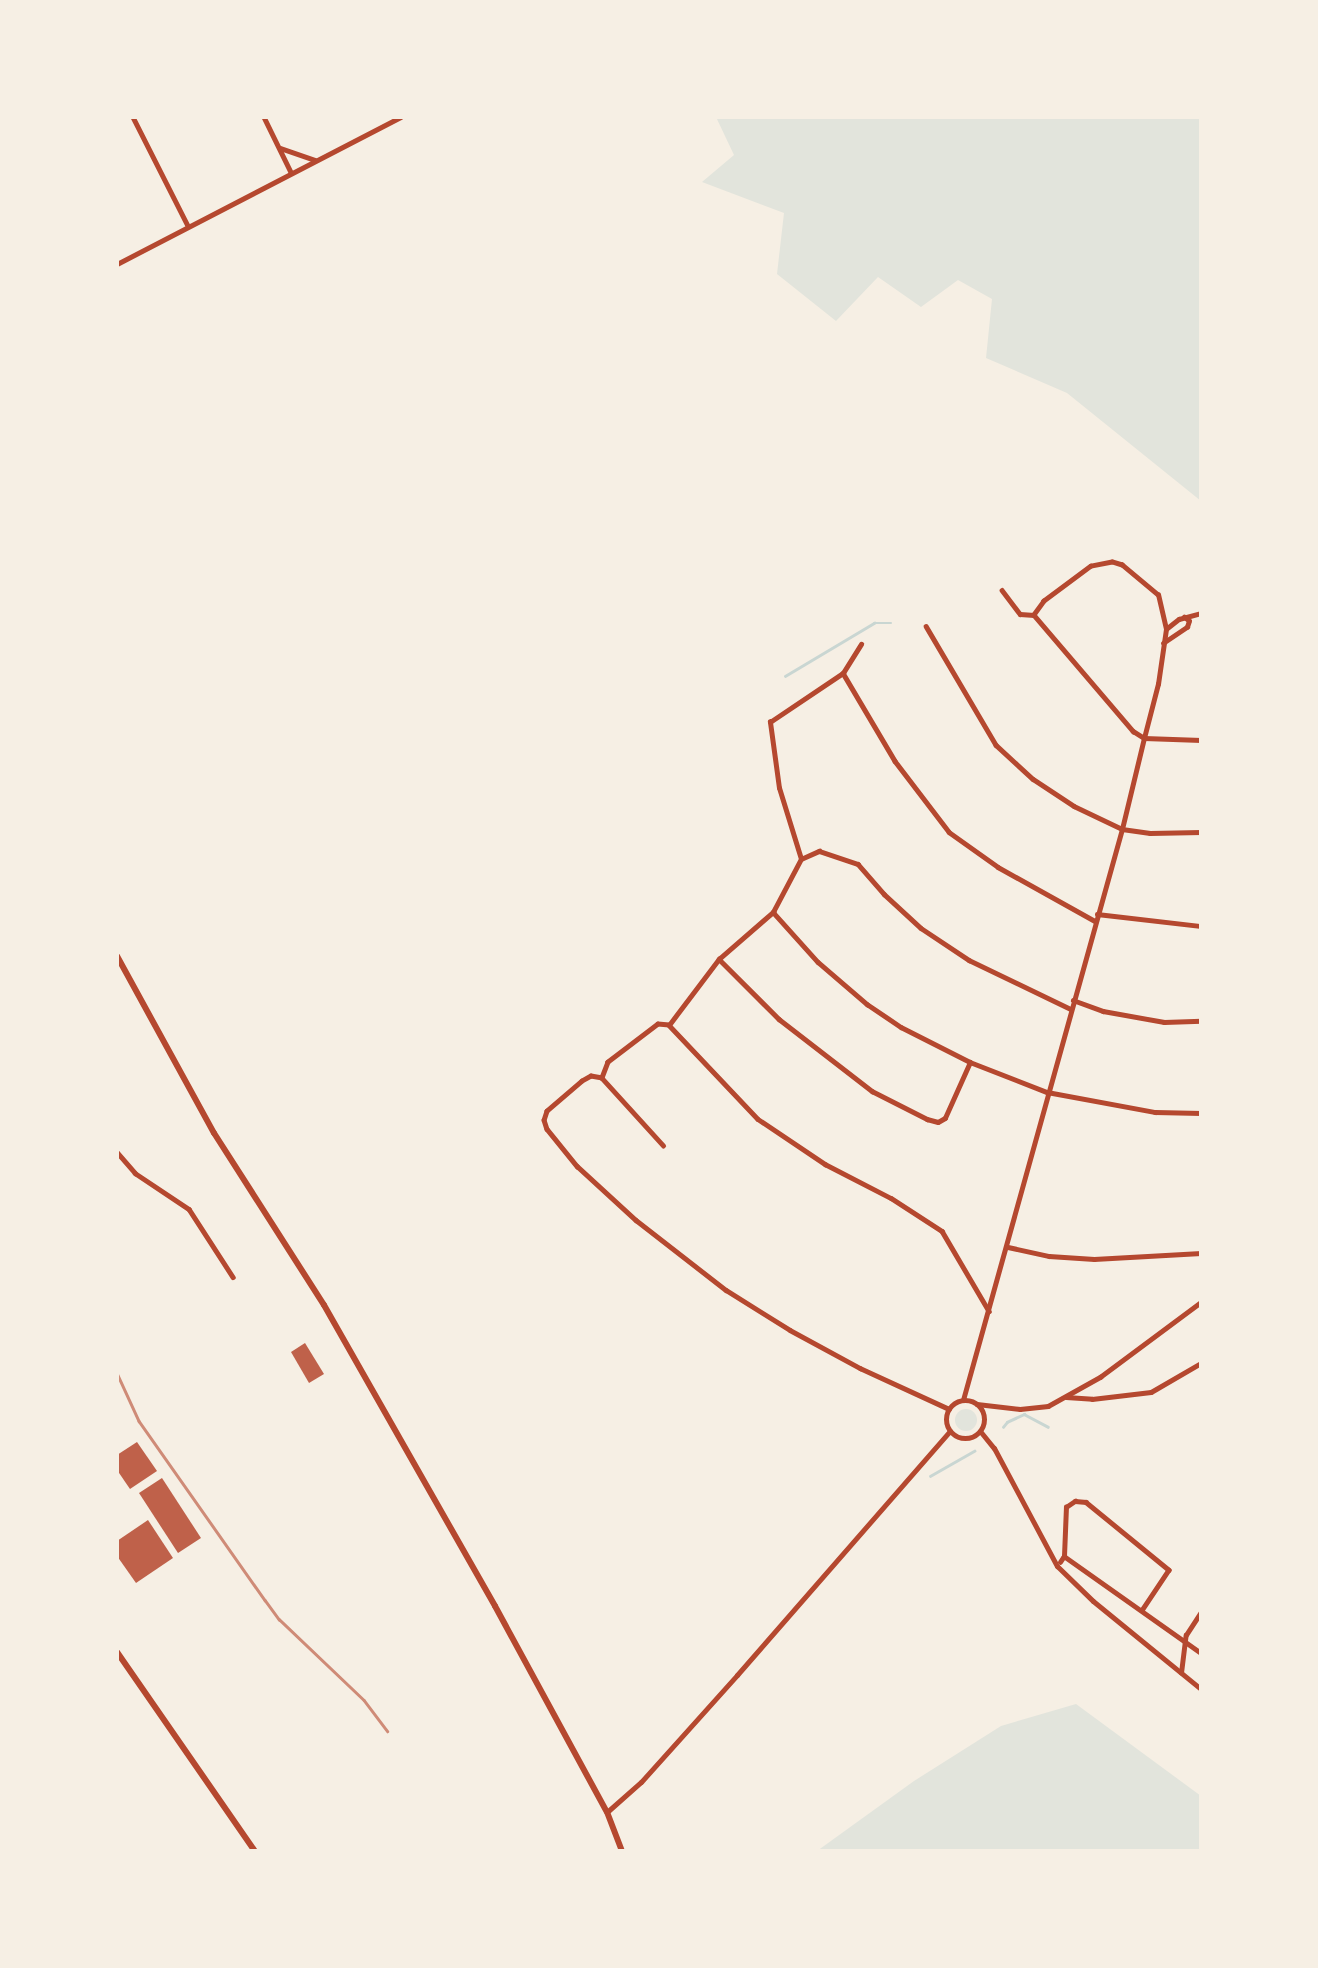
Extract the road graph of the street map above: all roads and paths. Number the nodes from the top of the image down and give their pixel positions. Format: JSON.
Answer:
{"nodes":[{"id":1,"x":134,"y":117,"type":"edge"},
{"id":2,"x":264,"y":117,"type":"edge"},
{"id":3,"x":400,"y":117,"type":"edge"},
{"id":4,"x":279,"y":148,"type":"junction"},
{"id":5,"x":316,"y":160,"type":"junction"},
{"id":6,"x":291,"y":172,"type":"junction"},
{"id":7,"x":188,"y":226,"type":"junction"},
{"id":8,"x":117,"y":264,"type":"edge"},
{"id":9,"x":1002,"y":590,"type":"dead end"},
{"id":10,"x":1201,"y":613,"type":"edge"},
{"id":11,"x":1034,"y":615,"type":"junction"},
{"id":12,"x":1184,"y":617,"type":"junction"},
{"id":13,"x":926,"y":626,"type":"dead end"},
{"id":14,"x":1166,"y":629,"type":"junction"},
{"id":15,"x":1163,"y":643,"type":"junction"},
{"id":16,"x":861,"y":644,"type":"dead end"},
{"id":17,"x":843,"y":673,"type":"junction"},
{"id":18,"x":1144,"y":738,"type":"junction"},
{"id":19,"x":1201,"y":740,"type":"edge"},
{"id":20,"x":1122,"y":829,"type":"junction"},
{"id":21,"x":1201,"y":832,"type":"edge"},
{"id":22,"x":801,"y":859,"type":"junction"},
{"id":23,"x":773,"y":912,"type":"junction"},
{"id":24,"x":1097,"y":914,"type":"junction"},
{"id":25,"x":1095,"y":920,"type":"junction"},
{"id":26,"x":1201,"y":926,"type":"edge"},
{"id":27,"x":117,"y":956,"type":"edge"},
{"id":28,"x":719,"y":959,"type":"junction"},
{"id":29,"x":1073,"y":1000,"type":"junction"},
{"id":30,"x":1071,"y":1009,"type":"junction"},
{"id":31,"x":1201,"y":1021,"type":"edge"},
{"id":32,"x":669,"y":1025,"type":"junction"},
{"id":33,"x":970,"y":1062,"type":"junction"},
{"id":34,"x":603,"y":1078,"type":"junction"},
{"id":35,"x":1047,"y":1093,"type":"junction"},
{"id":36,"x":1201,"y":1113,"type":"edge"},
{"id":37,"x":663,"y":1145,"type":"dead end"},
{"id":38,"x":117,"y":1152,"type":"edge"},
{"id":39,"x":1008,"y":1247,"type":"junction"},
{"id":40,"x":1201,"y":1253,"type":"edge"},
{"id":41,"x":233,"y":1278,"type":"dead end"},
{"id":42,"x":1201,"y":1302,"type":"edge"},
{"id":43,"x":990,"y":1312,"type":"junction"},
{"id":44,"x":1201,"y":1363,"type":"edge"},
{"id":45,"x":1066,"y":1396,"type":"junction"},
{"id":46,"x":963,"y":1401,"type":"junction"},
{"id":47,"x":977,"y":1404,"type":"junction"},
{"id":48,"x":949,"y":1409,"type":"junction"},
{"id":49,"x":950,"y":1431,"type":"junction"},
{"id":50,"x":980,"y":1431,"type":"junction"},
{"id":51,"x":1064,"y":1556,"type":"junction"},
{"id":52,"x":1060,"y":1562,"type":"dead end"},
{"id":53,"x":1143,"y":1609,"type":"junction"},
{"id":54,"x":1201,"y":1612,"type":"edge"},
{"id":55,"x":1187,"y":1642,"type":"junction"},
{"id":56,"x":117,"y":1652,"type":"edge"},
{"id":57,"x":1201,"y":1653,"type":"edge"},
{"id":58,"x":1181,"y":1673,"type":"junction"},
{"id":59,"x":1201,"y":1689,"type":"edge"},
{"id":60,"x":607,"y":1812,"type":"junction"},
{"id":61,"x":255,"y":1851,"type":"edge"},
{"id":62,"x":622,"y":1851,"type":"edge"}],
"edges":[{"from":1,"to":7,"type":"street"},
{"from":2,"to":4,"type":"street"},
{"from":3,"to":5,"type":"street"},
{"from":4,"to":5,"type":"street"},
{"from":4,"to":6,"type":"street"},
{"from":5,"to":6,"type":"street"},
{"from":6,"to":7,"type":"street"},
{"from":7,"to":8,"type":"street"},
{"from":9,"to":11,"type":"street"},
{"from":10,"to":12,"type":"street"},
{"from":11,"to":14,"type":"street"},
{"from":11,"to":18,"type":"street"},
{"from":12,"to":14,"type":"street"},
{"from":12,"to":15,"type":"street"},
{"from":13,"to":20,"type":"street"},
{"from":14,"to":15,"type":"street"},
{"from":15,"to":18,"type":"street"},
{"from":16,"to":17,"type":"street"},
{"from":17,"to":22,"type":"street"},
{"from":17,"to":25,"type":"street"},
{"from":18,"to":19,"type":"street"},
{"from":18,"to":20,"type":"street"},
{"from":20,"to":21,"type":"street"},
{"from":20,"to":24,"type":"street"},
{"from":22,"to":23,"type":"street"},
{"from":22,"to":30,"type":"street"},
{"from":23,"to":28,"type":"street"},
{"from":23,"to":33,"type":"street"},
{"from":24,"to":25,"type":"street"},
{"from":24,"to":26,"type":"street"},
{"from":25,"to":29,"type":"street"},
{"from":27,"to":60,"type":"main road"},
{"from":28,"to":32,"type":"street"},
{"from":28,"to":33,"type":"street"},
{"from":29,"to":30,"type":"street"},
{"from":29,"to":31,"type":"street"},
{"from":30,"to":35,"type":"street"},
{"from":32,"to":34,"type":"street"},
{"from":32,"to":43,"type":"street"},
{"from":33,"to":35,"type":"street"},
{"from":34,"to":37,"type":"street"},
{"from":34,"to":48,"type":"street"},
{"from":35,"to":36,"type":"street"},
{"from":35,"to":39,"type":"street"},
{"from":38,"to":41,"type":"street"},
{"from":39,"to":40,"type":"street"},
{"from":39,"to":43,"type":"street"},
{"from":42,"to":45,"type":"street"},
{"from":43,"to":46,"type":"street"},
{"from":44,"to":45,"type":"street"},
{"from":45,"to":47,"type":"street"},
{"from":46,"to":47,"type":"street"},
{"from":46,"to":48,"type":"street"},
{"from":47,"to":50,"type":"street"},
{"from":48,"to":49,"type":"street"},
{"from":49,"to":50,"type":"street"},
{"from":49,"to":60,"type":"street"},
{"from":50,"to":58,"type":"street"},
{"from":51,"to":52,"type":"street"},
{"from":51,"to":53,"type":"street"},
{"from":51,"to":53,"type":"street"},
{"from":53,"to":55,"type":"street"},
{"from":54,"to":55,"type":"street"},
{"from":55,"to":57,"type":"street"},
{"from":55,"to":58,"type":"street"},
{"from":56,"to":61,"type":"main road"},
{"from":58,"to":59,"type":"street"},
{"from":60,"to":62,"type":"main road"}]}
